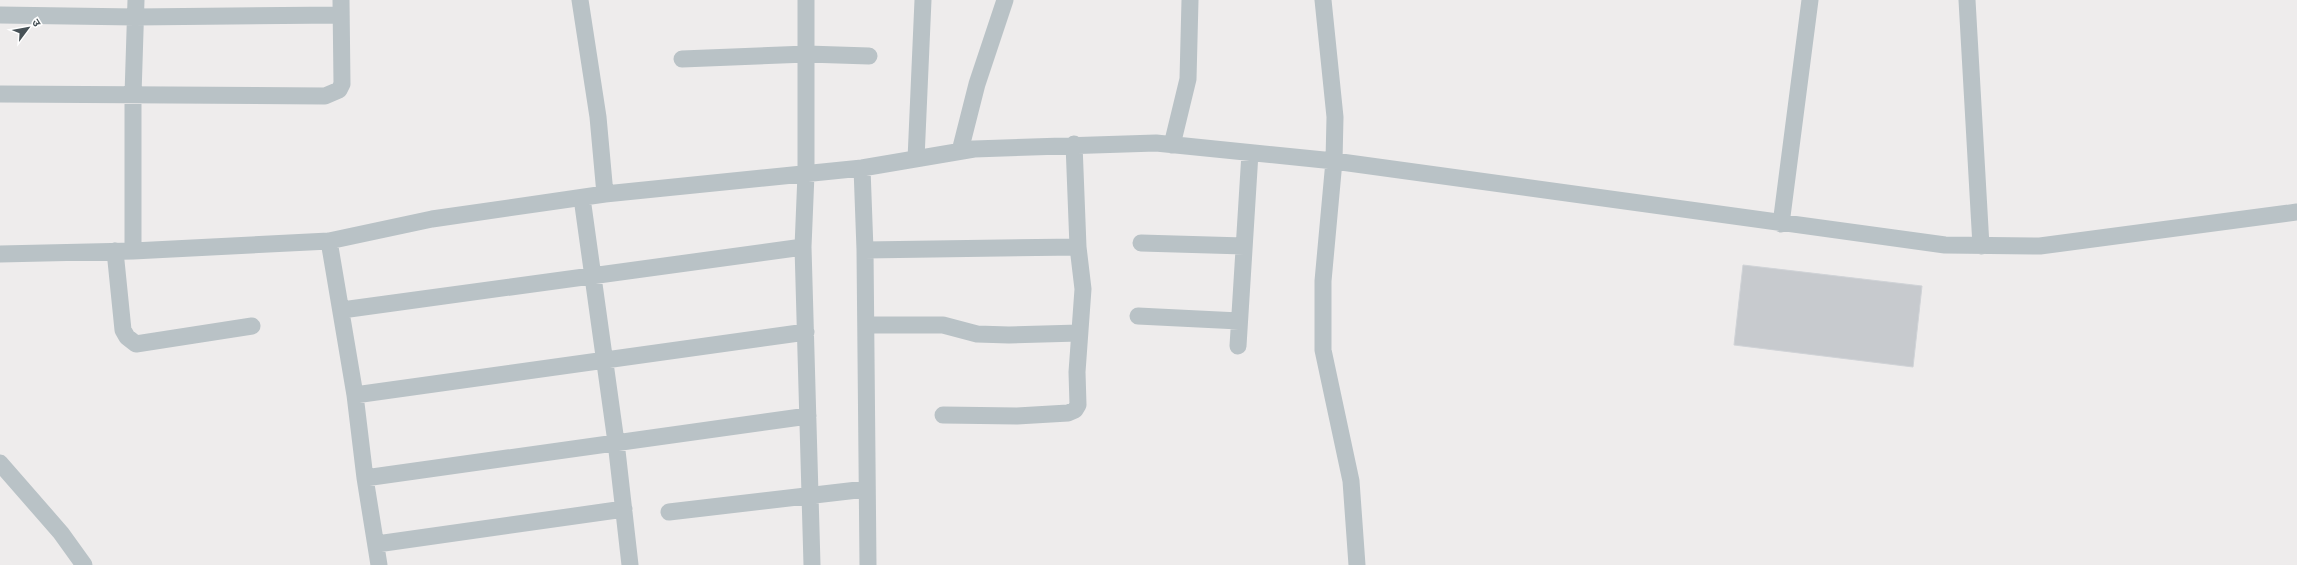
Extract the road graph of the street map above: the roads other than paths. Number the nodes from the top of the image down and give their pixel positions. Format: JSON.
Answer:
{"nodes":[{"id":1,"x":580,"y":0,"type":"edge"},
{"id":2,"x":806,"y":0,"type":"edge"},
{"id":3,"x":923,"y":0,"type":"edge"},
{"id":4,"x":1006,"y":0,"type":"edge"},
{"id":5,"x":1190,"y":0,"type":"edge"},
{"id":6,"x":1323,"y":0,"type":"edge"},
{"id":7,"x":1810,"y":0,"type":"edge"},
{"id":8,"x":1967,"y":0,"type":"edge"},
{"id":9,"x":136,"y":8,"type":"edge"},
{"id":10,"x":340,"y":8,"type":"edge"},
{"id":11,"x":0,"y":15,"type":"edge"},
{"id":12,"x":806,"y":54,"type":"junction"},
{"id":13,"x":869,"y":56,"type":"dead end"},
{"id":14,"x":682,"y":59,"type":"dead end"},
{"id":15,"x":0,"y":94,"type":"edge"},
{"id":16,"x":133,"y":95,"type":"junction"},
{"id":17,"x":1074,"y":144,"type":"junction"},
{"id":18,"x":1172,"y":145,"type":"junction"},
{"id":19,"x":960,"y":151,"type":"junction"},
{"id":20,"x":1250,"y":153,"type":"junction"},
{"id":21,"x":916,"y":159,"type":"junction"},
{"id":22,"x":1334,"y":161,"type":"junction"},
{"id":23,"x":862,"y":168,"type":"junction"},
{"id":24,"x":806,"y":174,"type":"junction"},
{"id":25,"x":605,"y":194,"type":"junction"},
{"id":26,"x":582,"y":198,"type":"junction"},
{"id":27,"x":2297,"y":212,"type":"edge"},
{"id":28,"x":1781,"y":224,"type":"junction"},
{"id":29,"x":329,"y":241,"type":"junction"},
{"id":30,"x":1141,"y":243,"type":"dead end"},
{"id":31,"x":1244,"y":246,"type":"junction"},
{"id":32,"x":1981,"y":246,"type":"junction"},
{"id":33,"x":803,"y":247,"type":"junction"},
{"id":34,"x":1078,"y":247,"type":"junction"},
{"id":35,"x":865,"y":250,"type":"junction"},
{"id":36,"x":115,"y":251,"type":"junction"},
{"id":37,"x":133,"y":251,"type":"junction"},
{"id":38,"x":0,"y":254,"type":"edge"},
{"id":39,"x":594,"y":276,"type":"junction"},
{"id":40,"x":342,"y":310,"type":"junction"},
{"id":41,"x":1138,"y":316,"type":"dead end"},
{"id":42,"x":1239,"y":321,"type":"junction"},
{"id":43,"x":866,"y":325,"type":"junction"},
{"id":44,"x":252,"y":326,"type":"dead end"},
{"id":45,"x":806,"y":332,"type":"junction"},
{"id":46,"x":1079,"y":333,"type":"junction"},
{"id":47,"x":1238,"y":346,"type":"dead end"},
{"id":48,"x":605,"y":359,"type":"junction"},
{"id":49,"x":355,"y":395,"type":"junction"},
{"id":50,"x":944,"y":415,"type":"dead end"},
{"id":51,"x":808,"y":416,"type":"junction"},
{"id":52,"x":616,"y":442,"type":"junction"},
{"id":53,"x":0,"y":463,"type":"edge"},
{"id":54,"x":365,"y":478,"type":"junction"},
{"id":55,"x":866,"y":489,"type":"junction"},
{"id":56,"x":810,"y":495,"type":"junction"},
{"id":57,"x":624,"y":508,"type":"junction"},
{"id":58,"x":669,"y":512,"type":"dead end"},
{"id":59,"x":377,"y":544,"type":"junction"},
{"id":60,"x":84,"y":565,"type":"edge"},
{"id":61,"x":379,"y":565,"type":"edge"},
{"id":62,"x":630,"y":565,"type":"edge"},
{"id":63,"x":812,"y":565,"type":"edge"},
{"id":64,"x":868,"y":565,"type":"edge"},
{"id":65,"x":1357,"y":565,"type":"edge"}],
"edges":[{"from":1,"to":25,"type":"street"},
{"from":2,"to":12,"type":"street"},
{"from":3,"to":21,"type":"street"},
{"from":4,"to":19,"type":"street"},
{"from":5,"to":18,"type":"street"},
{"from":6,"to":22,"type":"street"},
{"from":7,"to":28,"type":"street"},
{"from":8,"to":32,"type":"street"},
{"from":9,"to":10,"type":"street"},
{"from":9,"to":11,"type":"street"},
{"from":9,"to":16,"type":"street"},
{"from":10,"to":16,"type":"street"},
{"from":12,"to":13,"type":"street"},
{"from":12,"to":14,"type":"street"},
{"from":12,"to":24,"type":"street"},
{"from":15,"to":16,"type":"street"},
{"from":16,"to":37,"type":"street"},
{"from":17,"to":18,"type":"street"},
{"from":17,"to":19,"type":"street"},
{"from":17,"to":34,"type":"street"},
{"from":18,"to":20,"type":"street"},
{"from":19,"to":21,"type":"street"},
{"from":20,"to":22,"type":"street"},
{"from":20,"to":31,"type":"street"},
{"from":21,"to":23,"type":"street"},
{"from":22,"to":28,"type":"street"},
{"from":22,"to":65,"type":"street"},
{"from":23,"to":24,"type":"street"},
{"from":23,"to":35,"type":"street"},
{"from":24,"to":25,"type":"street"},
{"from":24,"to":33,"type":"street"},
{"from":25,"to":26,"type":"street"},
{"from":26,"to":29,"type":"street"},
{"from":26,"to":39,"type":"street"},
{"from":27,"to":32,"type":"street"},
{"from":28,"to":32,"type":"street"},
{"from":29,"to":37,"type":"street"},
{"from":29,"to":40,"type":"street"},
{"from":30,"to":31,"type":"street"},
{"from":31,"to":42,"type":"street"},
{"from":33,"to":39,"type":"street"},
{"from":33,"to":45,"type":"street"},
{"from":34,"to":35,"type":"street"},
{"from":34,"to":46,"type":"street"},
{"from":35,"to":43,"type":"street"},
{"from":36,"to":37,"type":"street"},
{"from":36,"to":38,"type":"street"},
{"from":36,"to":44,"type":"street"},
{"from":39,"to":40,"type":"street"},
{"from":39,"to":48,"type":"street"},
{"from":40,"to":49,"type":"street"},
{"from":41,"to":42,"type":"street"},
{"from":42,"to":47,"type":"street"},
{"from":43,"to":46,"type":"street"},
{"from":43,"to":55,"type":"street"},
{"from":45,"to":48,"type":"street"},
{"from":45,"to":51,"type":"street"},
{"from":46,"to":50,"type":"street"},
{"from":48,"to":49,"type":"street"},
{"from":48,"to":52,"type":"street"},
{"from":49,"to":54,"type":"street"},
{"from":51,"to":52,"type":"street"},
{"from":51,"to":56,"type":"street"},
{"from":52,"to":54,"type":"street"},
{"from":52,"to":57,"type":"street"},
{"from":53,"to":60,"type":"street"},
{"from":54,"to":59,"type":"street"},
{"from":55,"to":56,"type":"street"},
{"from":55,"to":64,"type":"street"},
{"from":56,"to":58,"type":"street"},
{"from":56,"to":63,"type":"street"},
{"from":57,"to":59,"type":"street"},
{"from":57,"to":62,"type":"street"},
{"from":59,"to":61,"type":"street"}]}
